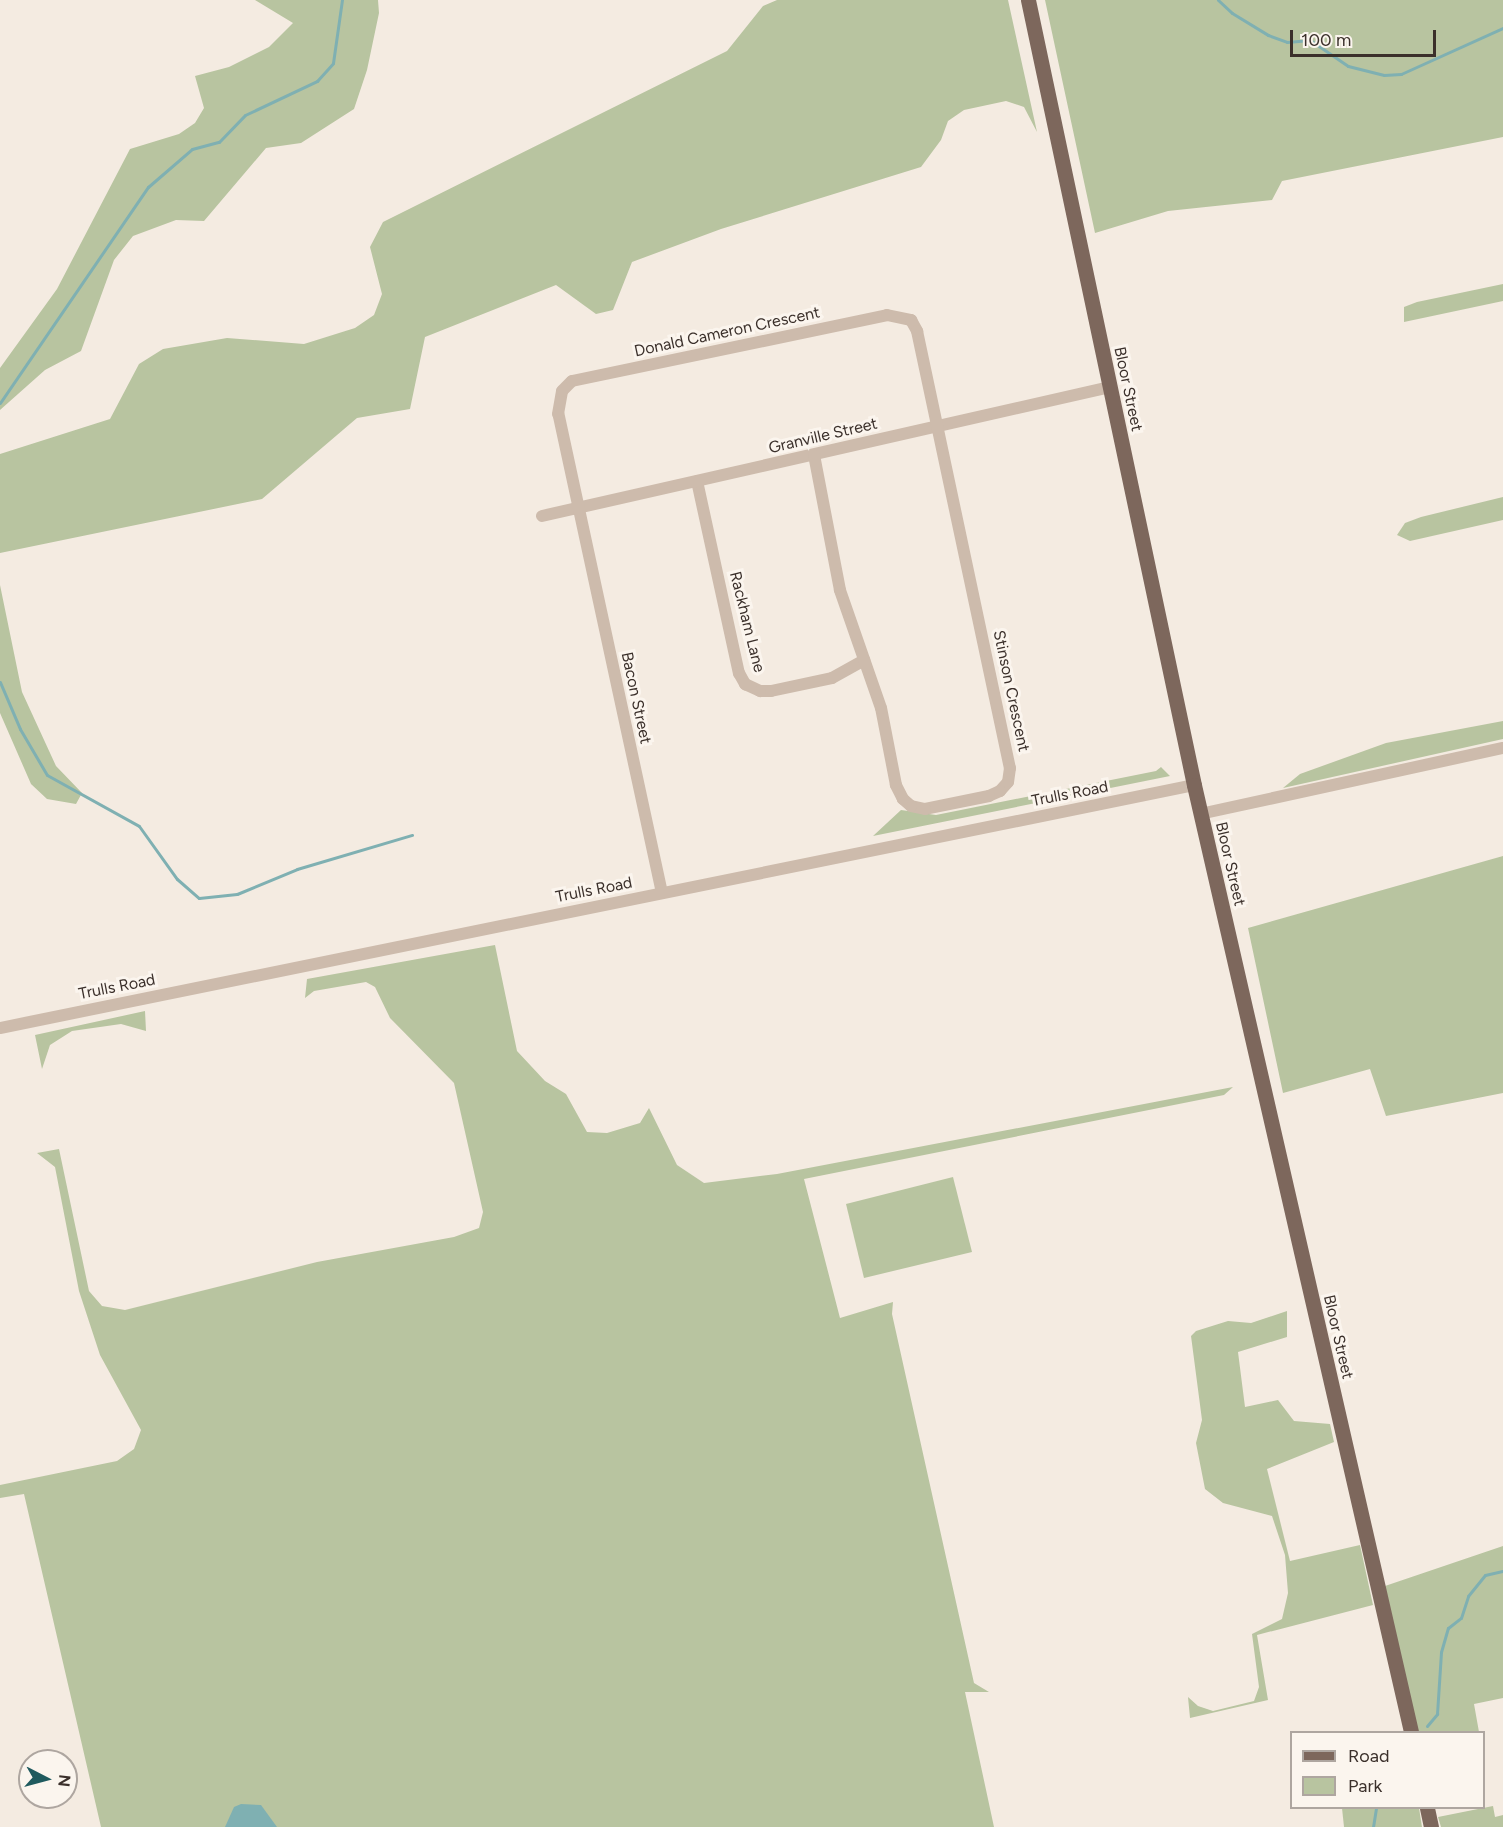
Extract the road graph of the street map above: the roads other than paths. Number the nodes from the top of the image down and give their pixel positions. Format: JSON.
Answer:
{"nodes":[{"id":1,"x":1028,"y":0,"type":"edge"},
{"id":2,"x":1110,"y":387,"type":"junction"},
{"id":3,"x":938,"y":427,"type":"junction"},
{"id":4,"x":814,"y":455,"type":"junction"},
{"id":5,"x":697,"y":481,"type":"junction"},
{"id":6,"x":579,"y":509,"type":"junction"},
{"id":7,"x":542,"y":516,"type":"dead end"},
{"id":8,"x":864,"y":660,"type":"junction"},
{"id":9,"x":1503,"y":748,"type":"edge"},
{"id":10,"x":1194,"y":785,"type":"junction"},
{"id":11,"x":1200,"y":814,"type":"junction"},
{"id":12,"x":662,"y":893,"type":"junction"},
{"id":13,"x":0,"y":1028,"type":"edge"},
{"id":14,"x":1411,"y":1731,"type":"edge"},
{"id":15,"x":1427,"y":1809,"type":"edge"},
{"id":16,"x":1431,"y":1827,"type":"edge"}],
"edges":[{"from":1,"to":2,"type":"main road","name":"Bloor Street"},
{"from":2,"to":3,"type":"street","name":"Granville Street"},
{"from":2,"to":10,"type":"main road","name":"Bloor Street"},
{"from":3,"to":4,"type":"street","name":"Granville Street"},
{"from":3,"to":6,"type":"street","name":"Donald Cameron Crescent"},
{"from":3,"to":8,"type":"street","name":"Stinson Crescent"},
{"from":4,"to":5,"type":"street","name":"Granville Street"},
{"from":4,"to":8,"type":"street","name":"Stinson Crescent"},
{"from":5,"to":6,"type":"street","name":"Granville Street"},
{"from":5,"to":8,"type":"street","name":"Rackham Lane"},
{"from":6,"to":7,"type":"street","name":"Granville Street"},
{"from":6,"to":12,"type":"street","name":"Bacon Street"},
{"from":9,"to":11,"type":"street"},
{"from":10,"to":11,"type":"main road","name":"Bloor Street"},
{"from":10,"to":12,"type":"street","name":"Trulls Road"},
{"from":11,"to":14,"type":"main road","name":"Bloor Street"},
{"from":12,"to":13,"type":"street","name":"Trulls Road"},
{"from":15,"to":16,"type":"main road"}]}
